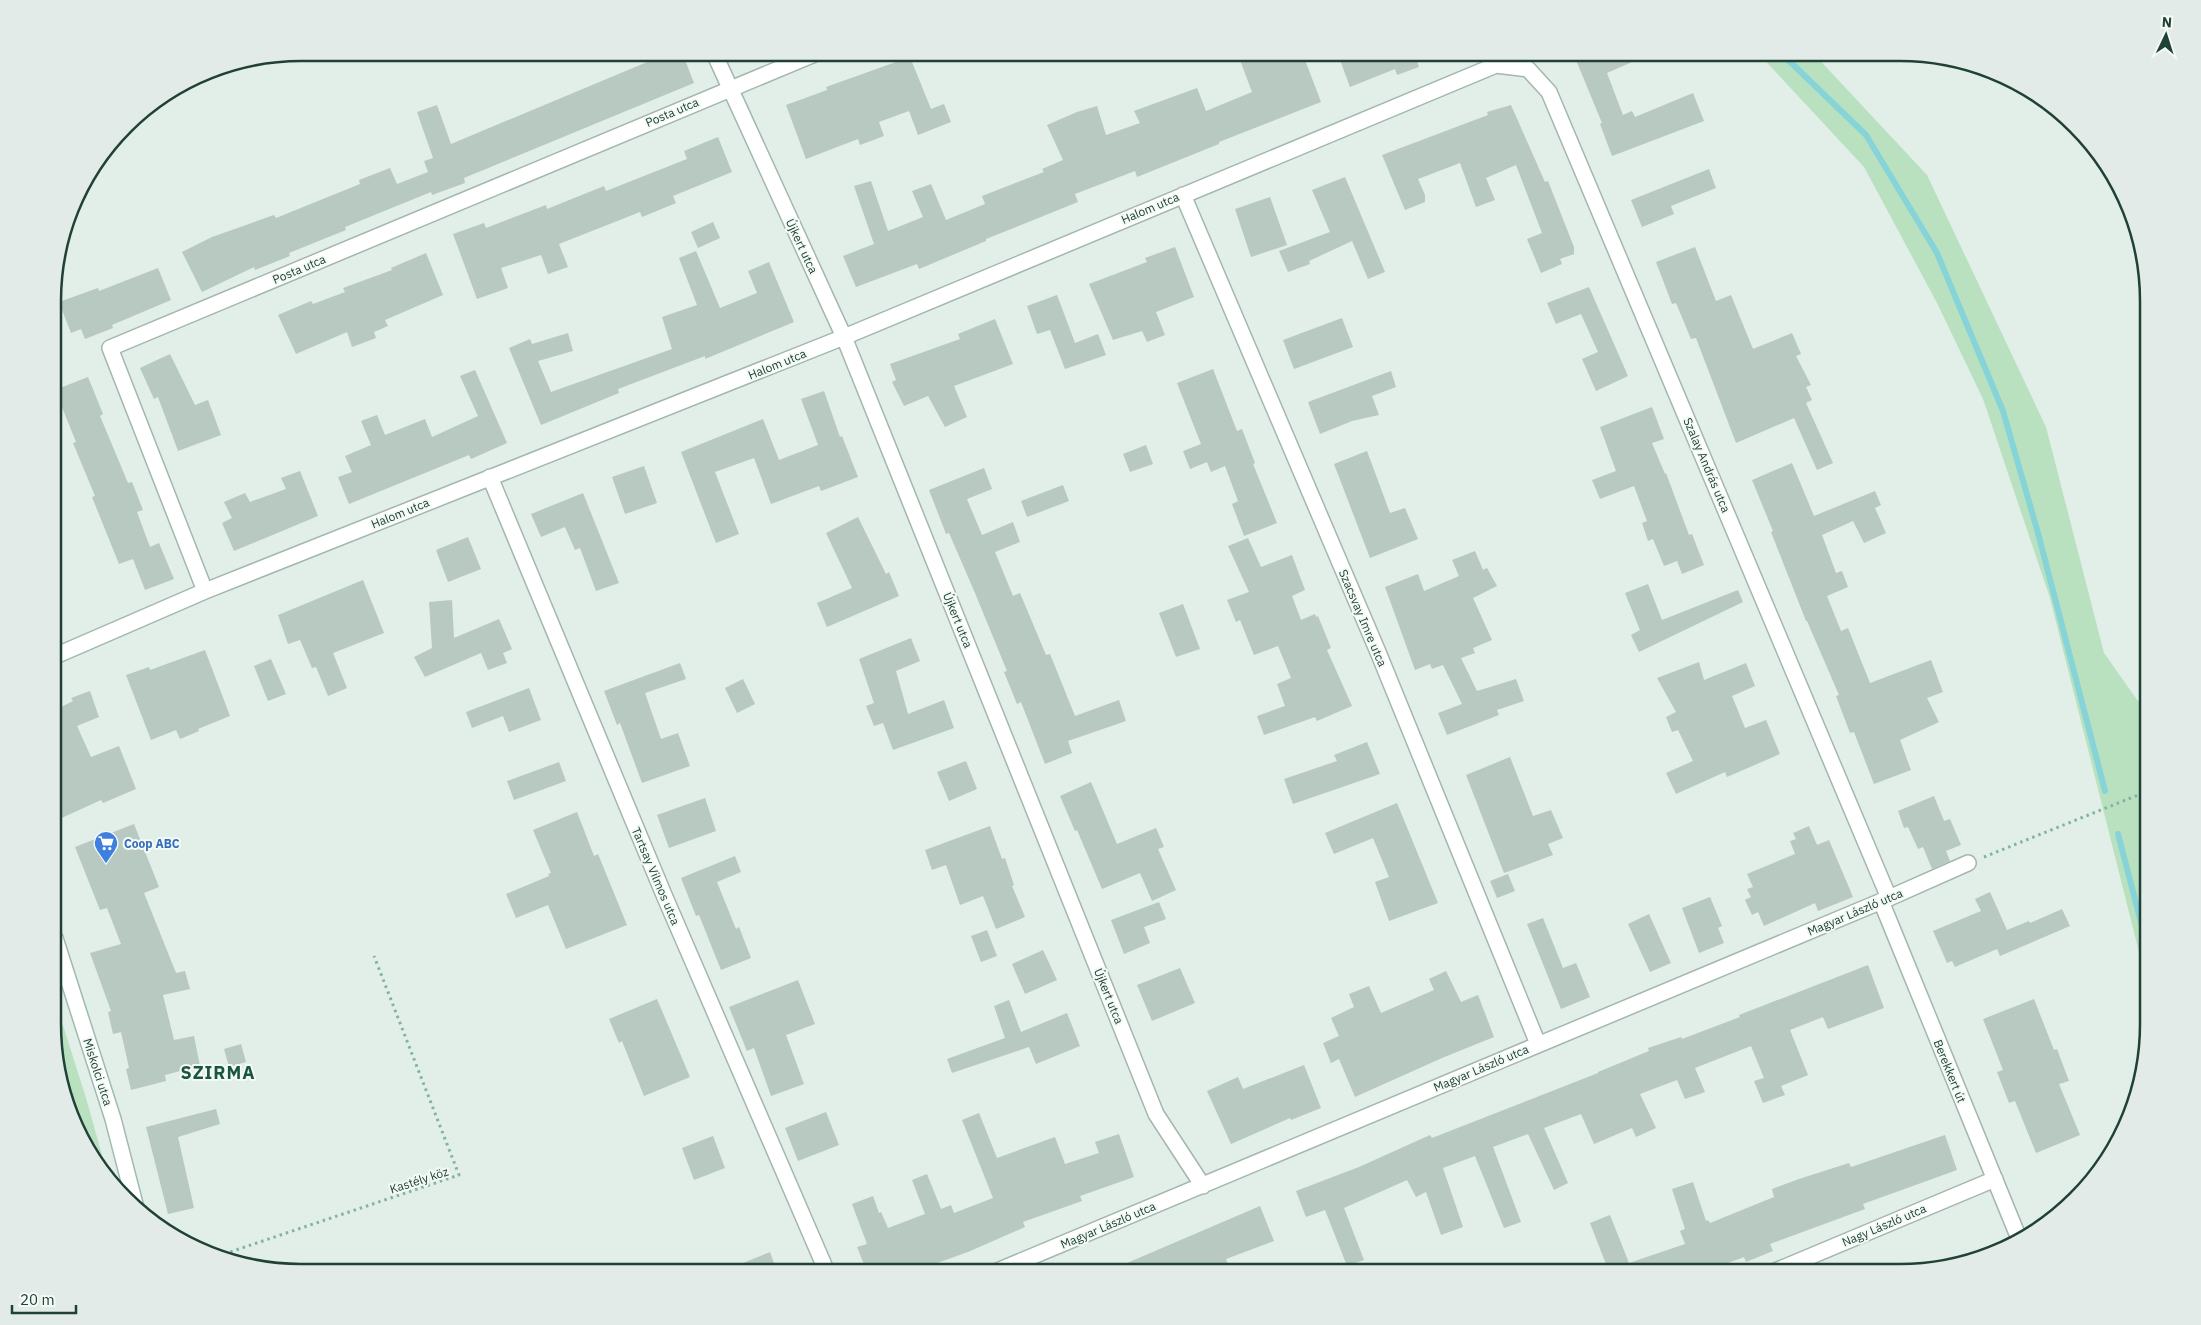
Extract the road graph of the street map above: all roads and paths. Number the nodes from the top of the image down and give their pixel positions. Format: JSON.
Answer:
{"nodes":[{"id":1,"x":718,"y":61,"type":"edge"},
{"id":2,"x":795,"y":61,"type":"edge"},
{"id":3,"x":1496,"y":65,"type":"joint"},
{"id":4,"x":729,"y":88,"type":"junction"},
{"id":5,"x":1182,"y":194,"type":"junction"},
{"id":6,"x":844,"y":337,"type":"junction"},
{"id":7,"x":490,"y":477,"type":"junction"},
{"id":8,"x":205,"y":591,"type":"junction"},
{"id":9,"x":61,"y":653,"type":"edge"},
{"id":10,"x":2140,"y":794,"type":"edge"},
{"id":11,"x":1968,"y":863,"type":"joint"},
{"id":12,"x":1885,"y":899,"type":"junction"},
{"id":13,"x":374,"y":956,"type":"dead end"},
{"id":14,"x":61,"y":957,"type":"edge"},
{"id":15,"x":1538,"y":1044,"type":"junction"},
{"id":16,"x":1995,"y":1179,"type":"junction"},
{"id":17,"x":1204,"y":1186,"type":"junction"},
{"id":18,"x":132,"y":1193,"type":"edge"},
{"id":19,"x":2017,"y":1233,"type":"edge"},
{"id":20,"x":229,"y":1252,"type":"edge"},
{"id":21,"x":824,"y":1264,"type":"edge"},
{"id":22,"x":1029,"y":1264,"type":"edge"},
{"id":23,"x":1792,"y":1264,"type":"edge"}],
"edges":[{"from":1,"to":4,"type":"street","name":"Újkert utca"},
{"from":2,"to":4,"type":"street"},
{"from":3,"to":5,"type":"street","name":"Halom utca"},
{"from":3,"to":12,"type":"street","name":"Szalay András utca"},
{"from":4,"to":6,"type":"street","name":"Újkert utca"},
{"from":4,"to":8,"type":"street","name":"Posta utca"},
{"from":5,"to":6,"type":"street","name":"Halom utca"},
{"from":5,"to":15,"type":"street","name":"Szacsvay Imre utca"},
{"from":6,"to":7,"type":"street","name":"Halom utca"},
{"from":6,"to":17,"type":"street","name":"Újkert utca"},
{"from":7,"to":8,"type":"street","name":"Halom utca"},
{"from":7,"to":21,"type":"street","name":"Tartsay Vilmos utca"},
{"from":8,"to":9,"type":"street","name":"Halom utca"},
{"from":10,"to":11,"type":"path"},
{"from":11,"to":12,"type":"street","name":"Magyar László utca"},
{"from":12,"to":15,"type":"street","name":"Magyar László utca"},
{"from":12,"to":16,"type":"street","name":"Berekkert út"},
{"from":13,"to":20,"type":"path","name":"Kastély köz"},
{"from":14,"to":18,"type":"street","name":"Miskolci utca"},
{"from":15,"to":17,"type":"street","name":"Magyar László utca"},
{"from":16,"to":19,"type":"street","name":"Berekkert út"},
{"from":16,"to":23,"type":"street","name":"Nagy László utca"},
{"from":17,"to":22,"type":"street","name":"Magyar László utca"}]}
